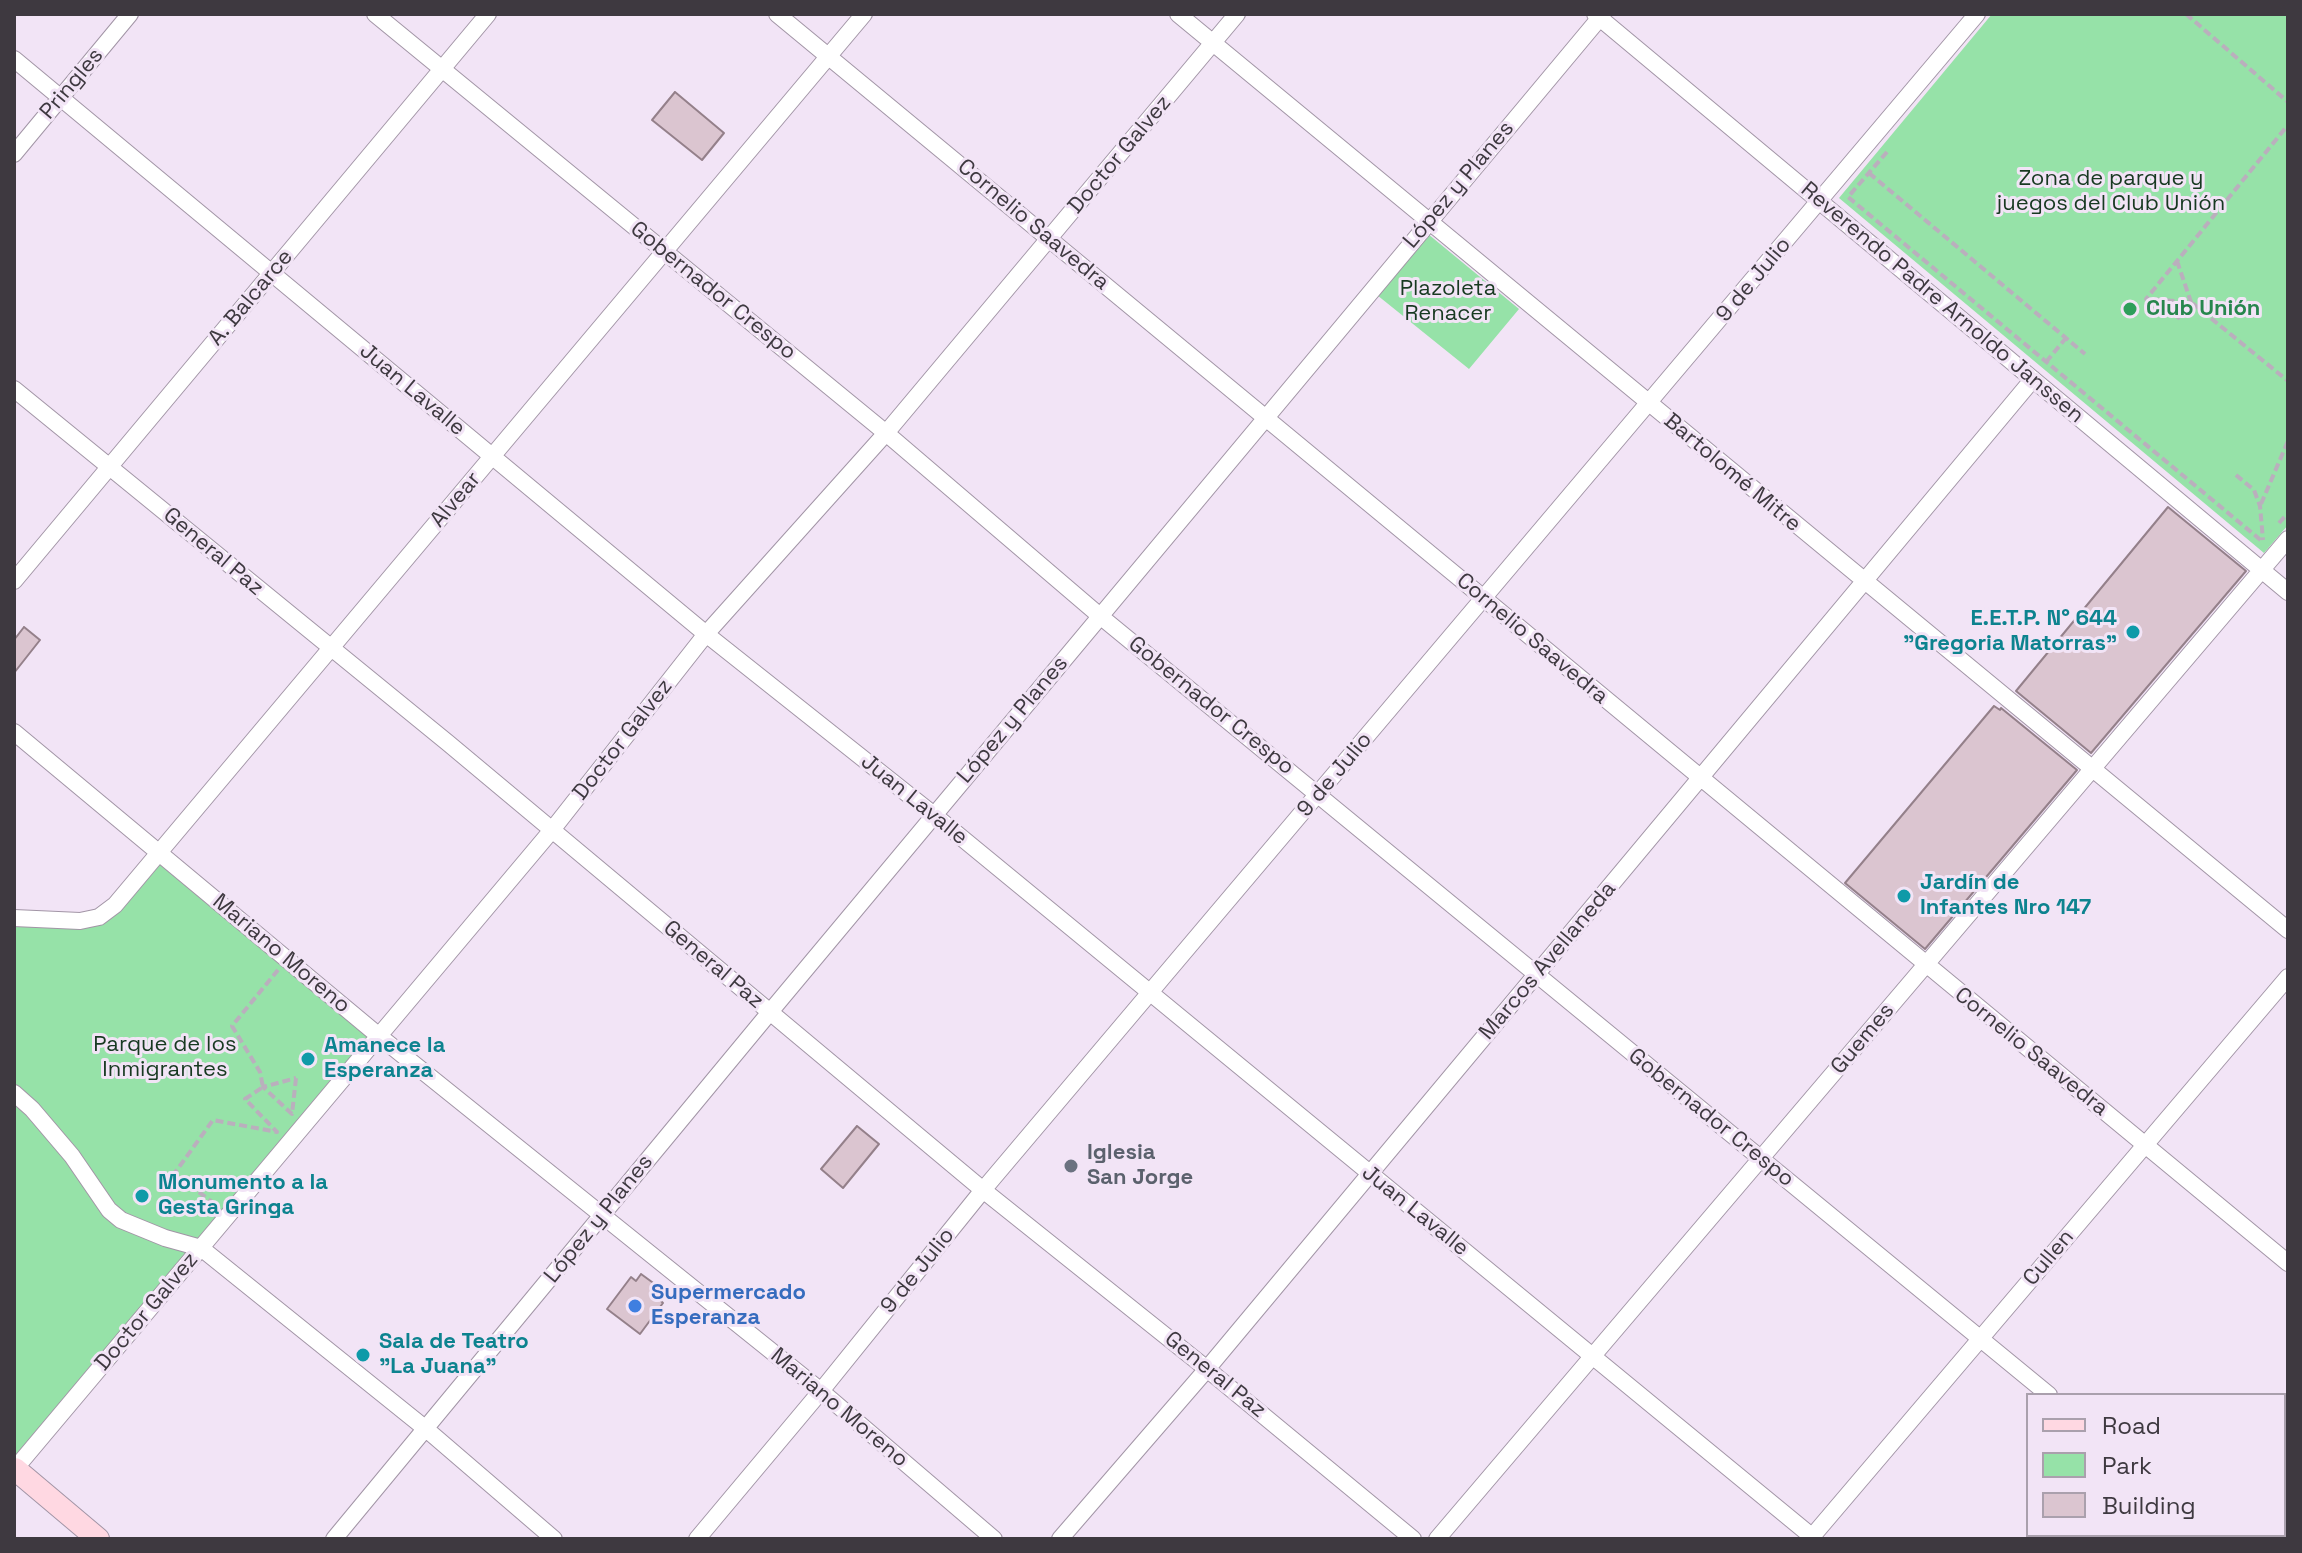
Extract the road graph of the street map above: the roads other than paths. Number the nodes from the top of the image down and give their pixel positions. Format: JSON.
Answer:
{"nodes":[{"id":1,"x":130,"y":14,"type":"edge"},
{"id":2,"x":375,"y":14,"type":"edge"},
{"id":3,"x":488,"y":14,"type":"edge"},
{"id":4,"x":777,"y":14,"type":"edge"},
{"id":5,"x":864,"y":14,"type":"edge"},
{"id":6,"x":1178,"y":14,"type":"edge"},
{"id":7,"x":1237,"y":14,"type":"edge"},
{"id":8,"x":1977,"y":14,"type":"edge"},
{"id":9,"x":1600,"y":15,"type":"edge"},
{"id":10,"x":1213,"y":44,"type":"junction"},
{"id":11,"x":828,"y":57,"type":"junction"},
{"id":12,"x":14,"y":59,"type":"edge"},
{"id":13,"x":442,"y":69,"type":"junction"},
{"id":14,"x":61,"y":98,"type":"junction"},
{"id":15,"x":14,"y":154,"type":"edge"},
{"id":16,"x":1820,"y":202,"type":"junction"},
{"id":17,"x":1428,"y":222,"type":"junction"},
{"id":18,"x":1049,"y":238,"type":"junction"},
{"id":19,"x":664,"y":252,"type":"junction"},
{"id":20,"x":272,"y":273,"type":"junction"},
{"id":21,"x":2033,"y":379,"type":"junction"},
{"id":22,"x":14,"y":389,"type":"edge"},
{"id":23,"x":1648,"y":404,"type":"junction"},
{"id":24,"x":1265,"y":417,"type":"junction"},
{"id":25,"x":886,"y":433,"type":"junction"},
{"id":26,"x":492,"y":457,"type":"junction"},
{"id":27,"x":110,"y":467,"type":"junction"},
{"id":28,"x":2288,"y":539,"type":"edge"},
{"id":29,"x":2262,"y":570,"type":"junction"},
{"id":30,"x":14,"y":581,"type":"edge"},
{"id":31,"x":1864,"y":582,"type":"junction"},
{"id":32,"x":2288,"y":592,"type":"edge"},
{"id":33,"x":1483,"y":599,"type":"junction"},
{"id":34,"x":1100,"y":616,"type":"junction"},
{"id":35,"x":706,"y":634,"type":"junction"},
{"id":36,"x":329,"y":648,"type":"junction"},
{"id":37,"x":14,"y":732,"type":"edge"},
{"id":38,"x":2092,"y":771,"type":"junction"},
{"id":39,"x":1700,"y":779,"type":"junction"},
{"id":40,"x":1318,"y":795,"type":"junction"},
{"id":41,"x":934,"y":815,"type":"junction"},
{"id":42,"x":552,"y":830,"type":"junction"},
{"id":43,"x":159,"y":852,"type":"junction"},
{"id":44,"x":14,"y":918,"type":"edge"},
{"id":45,"x":2288,"y":930,"type":"edge"},
{"id":46,"x":1925,"y":966,"type":"junction"},
{"id":47,"x":1537,"y":974,"type":"junction"},
{"id":48,"x":2288,"y":977,"type":"edge"},
{"id":49,"x":1150,"y":993,"type":"junction"},
{"id":50,"x":770,"y":1012,"type":"junction"},
{"id":51,"x":379,"y":1036,"type":"junction"},
{"id":52,"x":14,"y":1093,"type":"edge"},
{"id":53,"x":2145,"y":1146,"type":"junction"},
{"id":54,"x":1761,"y":1159,"type":"junction"},
{"id":55,"x":1370,"y":1174,"type":"junction"},
{"id":56,"x":983,"y":1190,"type":"junction"},
{"id":57,"x":603,"y":1215,"type":"junction"},
{"id":58,"x":201,"y":1248,"type":"junction"},
{"id":59,"x":2288,"y":1263,"type":"edge"},
{"id":60,"x":1980,"y":1339,"type":"junction"},
{"id":61,"x":1593,"y":1356,"type":"junction"},
{"id":62,"x":1207,"y":1369,"type":"junction"},
{"id":63,"x":821,"y":1391,"type":"junction"},
{"id":64,"x":2047,"y":1393,"type":"edge"},
{"id":65,"x":426,"y":1429,"type":"junction"},
{"id":66,"x":14,"y":1470,"type":"edge"},
{"id":67,"x":1813,"y":1538,"type":"edge"},
{"id":68,"x":98,"y":1539,"type":"edge"},
{"id":69,"x":334,"y":1539,"type":"edge"},
{"id":70,"x":554,"y":1539,"type":"edge"},
{"id":71,"x":697,"y":1539,"type":"edge"},
{"id":72,"x":994,"y":1539,"type":"edge"},
{"id":73,"x":1060,"y":1539,"type":"edge"},
{"id":74,"x":1413,"y":1539,"type":"edge"},
{"id":75,"x":1437,"y":1539,"type":"edge"}],
"edges":[{"from":1,"to":14,"type":"street","name":"Pringles"},
{"from":2,"to":13,"type":"street","name":"Gobernador Crespo"},
{"from":3,"to":13,"type":"street","name":"A. Balcarce"},
{"from":4,"to":11,"type":"street","name":"Cornelio Saavedra"},
{"from":5,"to":11,"type":"street","name":"Alvear"},
{"from":6,"to":10,"type":"street","name":"Bartolomé Mitre"},
{"from":7,"to":10,"type":"street","name":"Doctor Galvez"},
{"from":8,"to":16,"type":"street","name":"9 de Julio"},
{"from":9,"to":16,"type":"street","name":"Reverendo Padre Arnoldo Janssen"},
{"from":9,"to":17,"type":"street","name":"López y Planes"},
{"from":10,"to":17,"type":"street","name":"Bartolomé Mitre"},
{"from":10,"to":18,"type":"street","name":"Doctor Galvez"},
{"from":11,"to":18,"type":"street","name":"Cornelio Saavedra"},
{"from":11,"to":19,"type":"street","name":"Alvear"},
{"from":12,"to":14,"type":"street","name":"Juan Lavalle"},
{"from":13,"to":19,"type":"street","name":"Gobernador Crespo"},
{"from":13,"to":20,"type":"street","name":"A. Balcarce"},
{"from":14,"to":15,"type":"street","name":"Pringles"},
{"from":14,"to":20,"type":"street","name":"Juan Lavalle"},
{"from":16,"to":21,"type":"street","name":"Reverendo Padre Arnoldo Janssen"},
{"from":16,"to":23,"type":"street","name":"9 de Julio"},
{"from":17,"to":23,"type":"street","name":"Bartolomé Mitre"},
{"from":17,"to":24,"type":"street","name":"López y Planes"},
{"from":18,"to":24,"type":"street","name":"Cornelio Saavedra"},
{"from":18,"to":25,"type":"street","name":"Doctor Galvez"},
{"from":19,"to":25,"type":"street","name":"Gobernador Crespo"},
{"from":19,"to":26,"type":"street","name":"Alvear"},
{"from":20,"to":26,"type":"street","name":"Juan Lavalle"},
{"from":20,"to":27,"type":"street","name":"A. Balcarce"},
{"from":21,"to":29,"type":"street","name":"Reverendo Padre Arnoldo Janssen"},
{"from":21,"to":31,"type":"street","name":"Marcos Avellaneda"},
{"from":22,"to":27,"type":"street","name":"General Paz"},
{"from":23,"to":31,"type":"street","name":"Bartolomé Mitre"},
{"from":23,"to":33,"type":"street","name":"9 de Julio"},
{"from":24,"to":33,"type":"street","name":"Cornelio Saavedra"},
{"from":24,"to":34,"type":"street","name":"López y Planes"},
{"from":25,"to":34,"type":"street","name":"Gobernador Crespo"},
{"from":25,"to":35,"type":"street","name":"Doctor Galvez"},
{"from":26,"to":35,"type":"street","name":"Juan Lavalle"},
{"from":26,"to":36,"type":"street","name":"Alvear"},
{"from":27,"to":30,"type":"street","name":"A. Balcarce"},
{"from":27,"to":36,"type":"street","name":"General Paz"},
{"from":28,"to":29,"type":"street","name":"Guemes"},
{"from":29,"to":32,"type":"street","name":"Reverendo Padre Arnoldo Janssen"},
{"from":29,"to":38,"type":"street","name":"Guemes"},
{"from":31,"to":38,"type":"street","name":"Bartolomé Mitre"},
{"from":31,"to":39,"type":"street","name":"Marcos Avellaneda"},
{"from":33,"to":39,"type":"street","name":"Cornelio Saavedra"},
{"from":33,"to":40,"type":"street","name":"9 de Julio"},
{"from":34,"to":40,"type":"street","name":"Gobernador Crespo"},
{"from":34,"to":41,"type":"street","name":"López y Planes"},
{"from":35,"to":41,"type":"street","name":"Juan Lavalle"},
{"from":35,"to":42,"type":"street","name":"Doctor Galvez"},
{"from":36,"to":42,"type":"street","name":"General Paz"},
{"from":36,"to":43,"type":"street","name":"Alvear"},
{"from":37,"to":43,"type":"street","name":"Mariano Moreno"},
{"from":38,"to":45,"type":"street","name":"Bartolomé Mitre"},
{"from":38,"to":46,"type":"street","name":"Guemes"},
{"from":39,"to":46,"type":"street","name":"Cornelio Saavedra"},
{"from":39,"to":47,"type":"street","name":"Marcos Avellaneda"},
{"from":40,"to":47,"type":"street","name":"Gobernador Crespo"},
{"from":40,"to":49,"type":"street","name":"9 de Julio"},
{"from":41,"to":49,"type":"street","name":"Juan Lavalle"},
{"from":41,"to":50,"type":"street","name":"López y Planes"},
{"from":42,"to":50,"type":"street","name":"General Paz"},
{"from":42,"to":51,"type":"street","name":"Doctor Galvez"},
{"from":43,"to":44,"type":"street","name":"Alvear"},
{"from":43,"to":51,"type":"street","name":"Mariano Moreno"},
{"from":46,"to":53,"type":"street","name":"Cornelio Saavedra"},
{"from":46,"to":54,"type":"street","name":"Guemes"},
{"from":47,"to":54,"type":"street","name":"Gobernador Crespo"},
{"from":47,"to":55,"type":"street","name":"Marcos Avellaneda"},
{"from":48,"to":53,"type":"street","name":"Cullen"},
{"from":49,"to":55,"type":"street","name":"Juan Lavalle"},
{"from":49,"to":56,"type":"street","name":"9 de Julio"},
{"from":50,"to":56,"type":"street","name":"General Paz"},
{"from":50,"to":57,"type":"street","name":"López y Planes"},
{"from":51,"to":57,"type":"street","name":"Mariano Moreno"},
{"from":51,"to":58,"type":"street","name":"Doctor Galvez"},
{"from":52,"to":58,"type":"street"},
{"from":53,"to":59,"type":"street","name":"Cornelio Saavedra"},
{"from":53,"to":60,"type":"street","name":"Cullen"},
{"from":54,"to":60,"type":"street","name":"Gobernador Crespo"},
{"from":54,"to":61,"type":"street","name":"Guemes"},
{"from":55,"to":61,"type":"street","name":"Juan Lavalle"},
{"from":55,"to":62,"type":"street","name":"Marcos Avellaneda"},
{"from":56,"to":62,"type":"street","name":"General Paz"},
{"from":56,"to":63,"type":"street","name":"9 de Julio"},
{"from":57,"to":63,"type":"street","name":"Mariano Moreno"},
{"from":57,"to":65,"type":"street","name":"López y Planes"},
{"from":58,"to":65,"type":"street"},
{"from":58,"to":66,"type":"street","name":"Doctor Galvez"},
{"from":60,"to":64,"type":"street","name":"Gobernador Crespo"},
{"from":60,"to":67,"type":"street","name":"Cullen"},
{"from":61,"to":67,"type":"street","name":"Juan Lavalle"},
{"from":61,"to":75,"type":"street","name":"Guemes"},
{"from":62,"to":73,"type":"street","name":"Marcos Avellaneda"},
{"from":62,"to":74,"type":"street","name":"General Paz"},
{"from":63,"to":71,"type":"street","name":"9 de Julio"},
{"from":63,"to":72,"type":"street","name":"Mariano Moreno"},
{"from":65,"to":69,"type":"street","name":"López y Planes"},
{"from":65,"to":70,"type":"street"},
{"from":66,"to":68,"type":"main road"}]}
